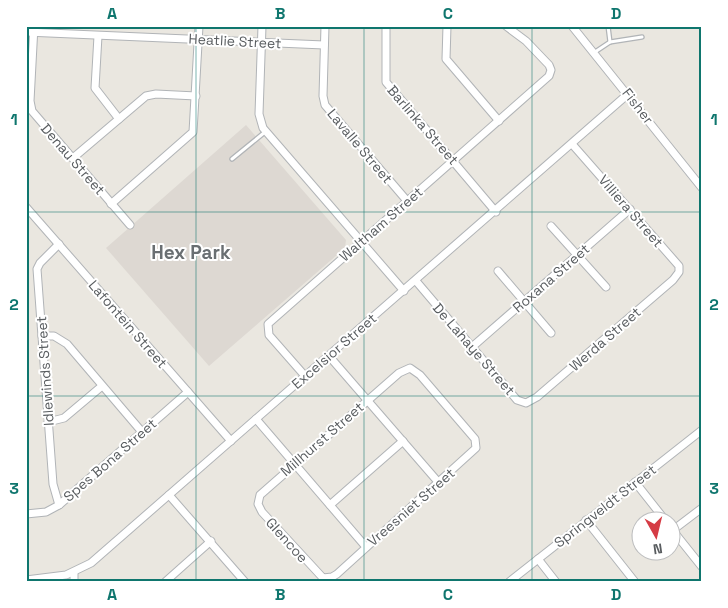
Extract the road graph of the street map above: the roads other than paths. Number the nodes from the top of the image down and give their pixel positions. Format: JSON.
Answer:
{"nodes":[{"id":1,"x":199,"y":26,"type":"edge"},
{"id":2,"x":262,"y":26,"type":"edge"},
{"id":3,"x":325,"y":26,"type":"edge"},
{"id":4,"x":386,"y":26,"type":"edge"},
{"id":5,"x":447,"y":26,"type":"edge"},
{"id":6,"x":506,"y":26,"type":"edge"},
{"id":7,"x":572,"y":26,"type":"edge"},
{"id":8,"x":608,"y":26,"type":"edge"},
{"id":9,"x":31,"y":30,"type":"edge"},
{"id":10,"x":98,"y":36,"type":"junction"},
{"id":11,"x":642,"y":37,"type":"dead end"},
{"id":12,"x":198,"y":39,"type":"junction"},
{"id":13,"x":610,"y":42,"type":"junction"},
{"id":14,"x":261,"y":44,"type":"junction"},
{"id":15,"x":324,"y":45,"type":"junction"},
{"id":16,"x":595,"y":52,"type":"junction"},
{"id":17,"x":628,"y":94,"type":"junction"},
{"id":18,"x":196,"y":96,"type":"junction"},
{"id":19,"x":119,"y":119,"type":"junction"},
{"id":20,"x":499,"y":121,"type":"junction"},
{"id":21,"x":265,"y":132,"type":"junction"},
{"id":22,"x":572,"y":144,"type":"junction"},
{"id":23,"x":73,"y":158,"type":"junction"},
{"id":24,"x":232,"y":159,"type":"dead end"},
{"id":25,"x":454,"y":161,"type":"junction"},
{"id":26,"x":702,"y":188,"type":"edge"},
{"id":27,"x":408,"y":202,"type":"junction"},
{"id":28,"x":111,"y":204,"type":"junction"},
{"id":29,"x":26,"y":207,"type":"edge"},
{"id":30,"x":630,"y":209,"type":"junction"},
{"id":31,"x":496,"y":212,"type":"junction"},
{"id":32,"x":130,"y":225,"type":"dead end"},
{"id":33,"x":551,"y":226,"type":"dead end"},
{"id":34,"x":361,"y":242,"type":"junction"},
{"id":35,"x":59,"y":244,"type":"junction"},
{"id":36,"x":577,"y":255,"type":"junction"},
{"id":37,"x":498,"y":271,"type":"dead end"},
{"id":38,"x":673,"y":280,"type":"joint"},
{"id":39,"x":416,"y":281,"type":"junction"},
{"id":40,"x":606,"y":287,"type":"dead end"},
{"id":41,"x":404,"y":291,"type":"junction"},
{"id":42,"x":524,"y":302,"type":"junction"},
{"id":43,"x":551,"y":333,"type":"dead end"},
{"id":44,"x":42,"y":336,"type":"junction"},
{"id":45,"x":472,"y":347,"type":"junction"},
{"id":46,"x":329,"y":356,"type":"junction"},
{"id":47,"x":305,"y":376,"type":"junction"},
{"id":48,"x":102,"y":386,"type":"junction"},
{"id":49,"x":188,"y":392,"type":"junction"},
{"id":50,"x":537,"y":397,"type":"joint"},
{"id":51,"x":367,"y":400,"type":"junction"},
{"id":52,"x":256,"y":419,"type":"junction"},
{"id":53,"x":48,"y":422,"type":"junction"},
{"id":54,"x":702,"y":430,"type":"edge"},
{"id":55,"x":142,"y":432,"type":"junction"},
{"id":56,"x":473,"y":436,"type":"joint"},
{"id":57,"x":231,"y":441,"type":"junction"},
{"id":58,"x":403,"y":441,"type":"junction"},
{"id":59,"x":293,"y":464,"type":"junction"},
{"id":60,"x":439,"y":482,"type":"junction"},
{"id":61,"x":635,"y":482,"type":"junction"},
{"id":62,"x":169,"y":495,"type":"junction"},
{"id":63,"x":330,"y":504,"type":"junction"},
{"id":64,"x":58,"y":505,"type":"junction"},
{"id":65,"x":702,"y":508,"type":"edge"},
{"id":66,"x":657,"y":510,"type":"edge"},
{"id":67,"x":262,"y":512,"type":"joint"},
{"id":68,"x":26,"y":514,"type":"edge"},
{"id":69,"x":586,"y":520,"type":"junction"},
{"id":70,"x":680,"y":523,"type":"edge"},
{"id":71,"x":680,"y":539,"type":"edge"},
{"id":72,"x":211,"y":541,"type":"junction"},
{"id":73,"x":366,"y":547,"type":"junction"},
{"id":74,"x":538,"y":559,"type":"junction"},
{"id":75,"x":702,"y":567,"type":"edge"},
{"id":76,"x":74,"y":573,"type":"junction"},
{"id":77,"x":336,"y":574,"type":"joint"},
{"id":78,"x":26,"y":580,"type":"edge"},
{"id":79,"x":74,"y":582,"type":"edge"},
{"id":80,"x":165,"y":582,"type":"edge"},
{"id":81,"x":245,"y":582,"type":"edge"},
{"id":82,"x":509,"y":582,"type":"edge"},
{"id":83,"x":556,"y":582,"type":"edge"},
{"id":84,"x":635,"y":582,"type":"edge"}],
"edges":[{"from":1,"to":12,"type":"street"},
{"from":2,"to":14,"type":"street"},
{"from":3,"to":15,"type":"street","name":"Lavalle Street"},
{"from":4,"to":25,"type":"street","name":"Barlinka Street"},
{"from":5,"to":20,"type":"street"},
{"from":6,"to":20,"type":"street","name":"Waltham Street"},
{"from":7,"to":16,"type":"street","name":"Fisher"},
{"from":8,"to":13,"type":"lane"},
{"from":9,"to":10,"type":"street","name":"Heatlie Street"},
{"from":9,"to":23,"type":"street","name":"Denau Street"},
{"from":10,"to":12,"type":"street","name":"Heatlie Street"},
{"from":10,"to":19,"type":"street"},
{"from":11,"to":13,"type":"lane"},
{"from":12,"to":14,"type":"street","name":"Heatlie Street"},
{"from":12,"to":18,"type":"street"},
{"from":13,"to":16,"type":"lane"},
{"from":14,"to":15,"type":"street","name":"Heatlie Street"},
{"from":14,"to":21,"type":"street"},
{"from":15,"to":27,"type":"street","name":"Lavalle Street"},
{"from":16,"to":17,"type":"street","name":"Fisher"},
{"from":17,"to":22,"type":"street","name":"Excelsior Street"},
{"from":17,"to":26,"type":"street","name":"Fisher"},
{"from":18,"to":19,"type":"street"},
{"from":18,"to":28,"type":"street"},
{"from":19,"to":23,"type":"street"},
{"from":20,"to":25,"type":"street","name":"Waltham Street"},
{"from":21,"to":24,"type":"lane"},
{"from":21,"to":34,"type":"street"},
{"from":22,"to":30,"type":"street","name":"Villiera Street"},
{"from":22,"to":31,"type":"street","name":"Excelsior Street"},
{"from":23,"to":28,"type":"street","name":"Denau Street"},
{"from":25,"to":27,"type":"street","name":"Waltham Street"},
{"from":25,"to":31,"type":"street","name":"Barlinka Street"},
{"from":27,"to":34,"type":"street","name":"Waltham Street"},
{"from":28,"to":32,"type":"street","name":"Denau Street"},
{"from":29,"to":35,"type":"street","name":"Lafontein Street"},
{"from":30,"to":36,"type":"street","name":"Roxana Street"},
{"from":30,"to":38,"type":"street","name":"Villiera Street"},
{"from":31,"to":39,"type":"street","name":"Excelsior Street"},
{"from":33,"to":36,"type":"street"},
{"from":34,"to":41,"type":"street"},
{"from":34,"to":47,"type":"street","name":"Waltham Street"},
{"from":35,"to":44,"type":"street","name":"Idlewinds Street"},
{"from":35,"to":49,"type":"street","name":"Lafontein Street"},
{"from":36,"to":40,"type":"street"},
{"from":36,"to":42,"type":"street","name":"Roxana Street"},
{"from":37,"to":42,"type":"street"},
{"from":38,"to":50,"type":"street","name":"Werda Street"},
{"from":39,"to":41,"type":"street","name":"Excelsior Street"},
{"from":39,"to":45,"type":"street","name":"De Lahaye Street"},
{"from":41,"to":46,"type":"street","name":"Excelsior Street"},
{"from":42,"to":43,"type":"street"},
{"from":42,"to":45,"type":"street","name":"Roxana Street"},
{"from":44,"to":48,"type":"street"},
{"from":44,"to":53,"type":"street","name":"Idlewinds Street"},
{"from":45,"to":50,"type":"street","name":"De Lahaye Street"},
{"from":46,"to":47,"type":"street","name":"Excelsior Street"},
{"from":46,"to":51,"type":"street"},
{"from":47,"to":52,"type":"street","name":"Excelsior Street"},
{"from":48,"to":53,"type":"street"},
{"from":48,"to":55,"type":"street"},
{"from":49,"to":55,"type":"street","name":"Spes Bona Street"},
{"from":49,"to":57,"type":"street","name":"Lafontein Street"},
{"from":51,"to":56,"type":"street","name":"Millhurst Street"},
{"from":51,"to":58,"type":"street"},
{"from":51,"to":59,"type":"street","name":"Millhurst Street"},
{"from":52,"to":57,"type":"street","name":"Excelsior Street"},
{"from":52,"to":59,"type":"street"},
{"from":53,"to":64,"type":"street","name":"Idlewinds Street"},
{"from":54,"to":61,"type":"street","name":"Springveldt Street"},
{"from":55,"to":64,"type":"street","name":"Spes Bona Street"},
{"from":56,"to":60,"type":"street","name":"Vreesniet Street"},
{"from":57,"to":62,"type":"street","name":"Excelsior Street"},
{"from":58,"to":60,"type":"street"},
{"from":58,"to":63,"type":"street"},
{"from":59,"to":63,"type":"street"},
{"from":59,"to":67,"type":"street","name":"Millhurst Street"},
{"from":60,"to":73,"type":"street","name":"Vreesniet Street"},
{"from":61,"to":66,"type":"street"},
{"from":61,"to":69,"type":"street","name":"Springveldt Street"},
{"from":62,"to":72,"type":"street"},
{"from":62,"to":76,"type":"street","name":"Excelsior Street"},
{"from":63,"to":73,"type":"street"},
{"from":64,"to":68,"type":"street","name":"Spes Bona Street"},
{"from":65,"to":70,"type":"street"},
{"from":67,"to":77,"type":"street","name":"Glencoe"},
{"from":69,"to":74,"type":"street","name":"Springveldt Street"},
{"from":69,"to":84,"type":"street"},
{"from":71,"to":75,"type":"street"},
{"from":72,"to":80,"type":"street"},
{"from":72,"to":81,"type":"street"},
{"from":73,"to":77,"type":"street","name":"Vreesniet Street"},
{"from":74,"to":82,"type":"street","name":"Springveldt Street"},
{"from":74,"to":83,"type":"street"},
{"from":76,"to":78,"type":"street","name":"Excelsior Street"},
{"from":76,"to":79,"type":"street"}]}
